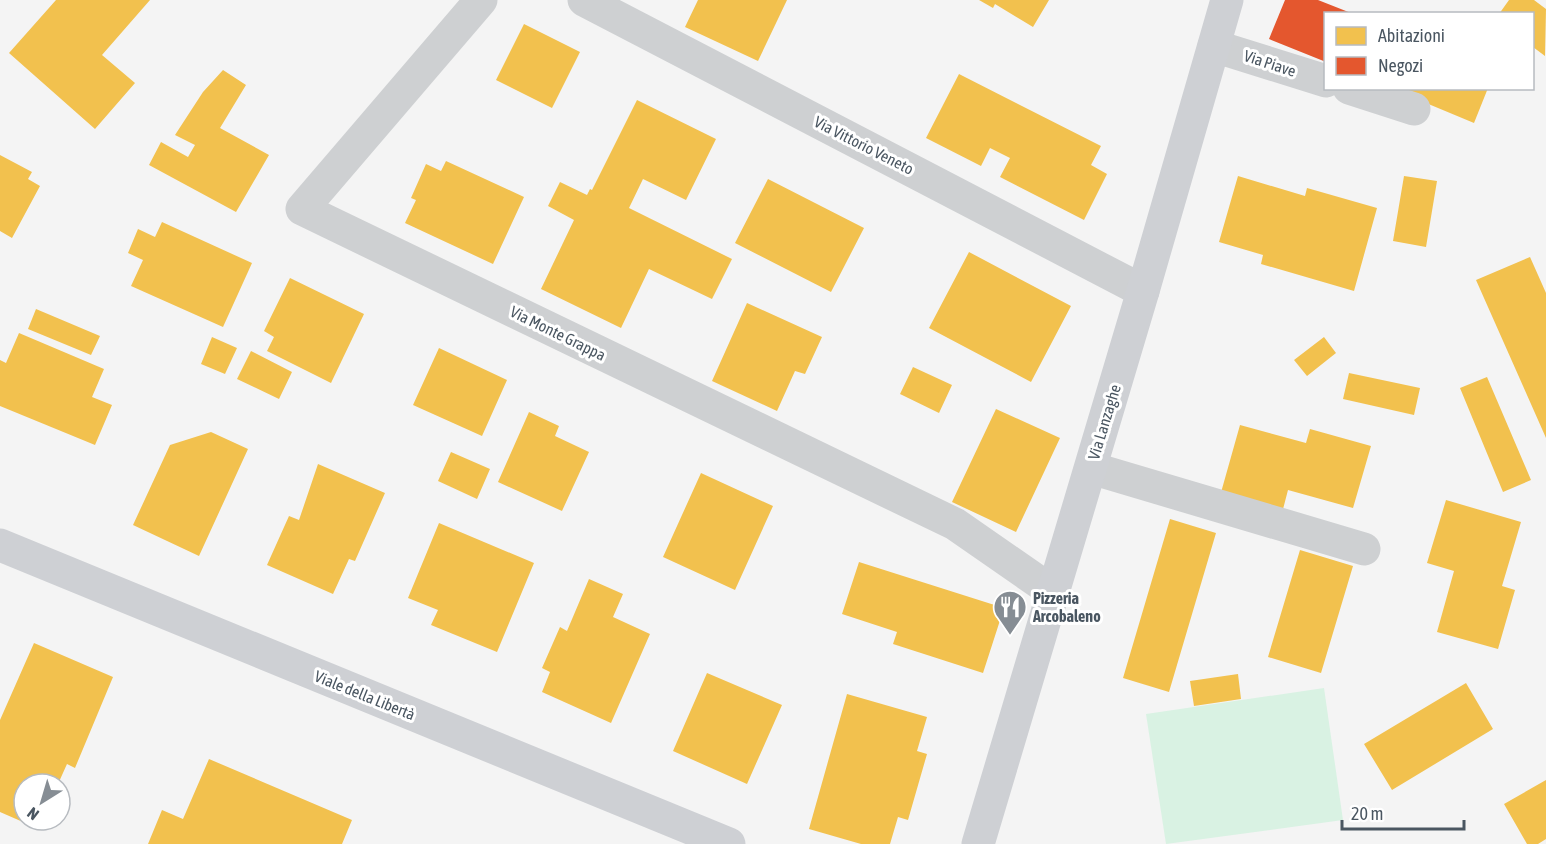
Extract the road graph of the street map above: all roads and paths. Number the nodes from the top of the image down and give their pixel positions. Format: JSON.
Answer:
{"nodes":[{"id":1,"x":481,"y":0,"type":"edge"},
{"id":2,"x":584,"y":0,"type":"edge"},
{"id":3,"x":1227,"y":0,"type":"edge"},
{"id":4,"x":1214,"y":46,"type":"junction"},
{"id":5,"x":1324,"y":80,"type":"edge"},
{"id":6,"x":1355,"y":90,"type":"edge"},
{"id":7,"x":1414,"y":109,"type":"dead end"},
{"id":8,"x":1143,"y":291,"type":"junction"},
{"id":9,"x":1091,"y":468,"type":"junction"},
{"id":10,"x":0,"y":545,"type":"edge"},
{"id":11,"x":1364,"y":549,"type":"dead end"},
{"id":12,"x":1053,"y":592,"type":"junction"},
{"id":13,"x":729,"y":844,"type":"edge"},
{"id":14,"x":978,"y":844,"type":"edge"}],
"edges":[{"from":1,"to":12,"type":"street","name":"Via Monte Grappa"},
{"from":2,"to":8,"type":"street","name":"Via Vittorio Veneto"},
{"from":3,"to":4,"type":"street","name":"Via Lanzaghe"},
{"from":4,"to":5,"type":"street","name":"Via Piave"},
{"from":4,"to":8,"type":"street","name":"Via Lanzaghe"},
{"from":6,"to":7,"type":"street"},
{"from":8,"to":9,"type":"street","name":"Via Lanzaghe"},
{"from":9,"to":11,"type":"street"},
{"from":9,"to":12,"type":"street","name":"Via Lanzaghe"},
{"from":10,"to":13,"type":"street","name":"Viale della Libertà"},
{"from":12,"to":14,"type":"street","name":"Via Lanzaghe"}]}
